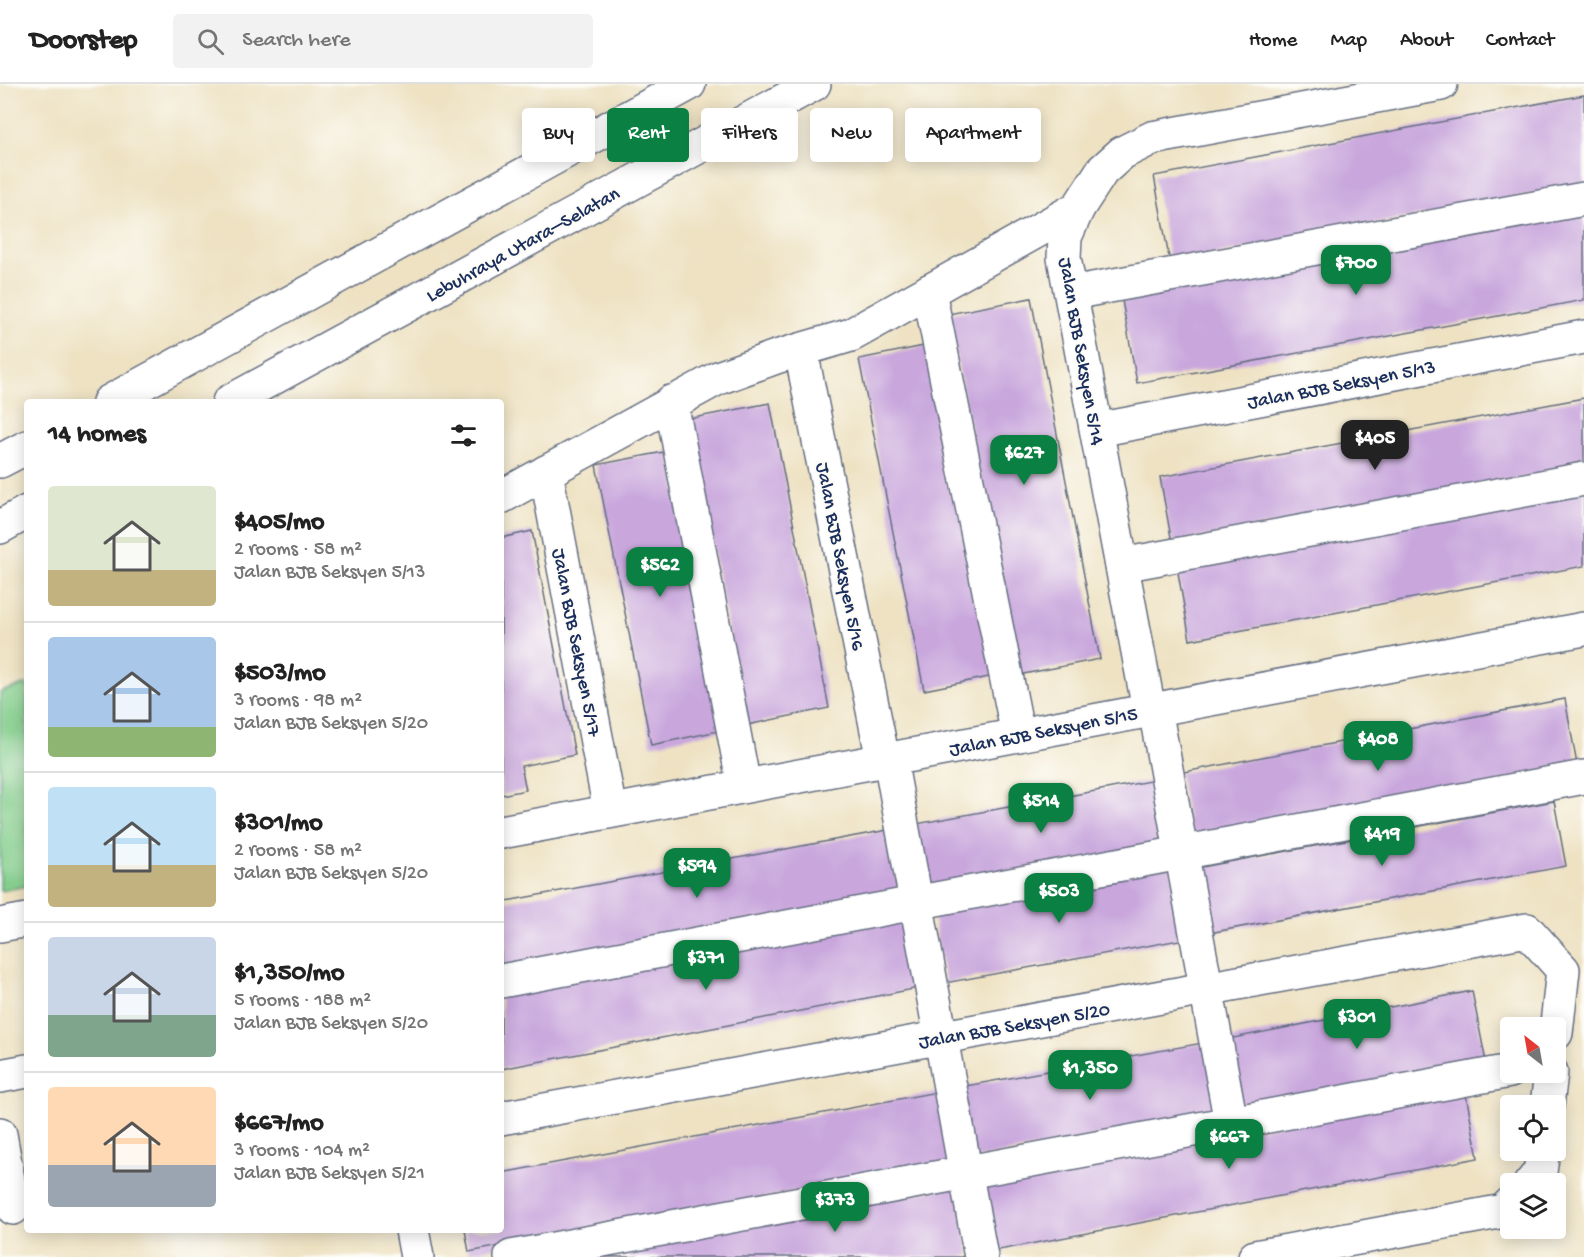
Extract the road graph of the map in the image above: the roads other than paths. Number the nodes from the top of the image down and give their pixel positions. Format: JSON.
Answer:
{"nodes":[{"id":1,"x":689,"y":84,"type":"edge"},
{"id":2,"x":814,"y":84,"type":"edge"},
{"id":3,"x":1441,"y":84,"type":"edge"},
{"id":4,"x":1584,"y":199,"type":"edge"},
{"id":5,"x":1078,"y":208,"type":"junction"},
{"id":6,"x":929,"y":291,"type":"junction"},
{"id":7,"x":1071,"y":293,"type":"junction"},
{"id":8,"x":1584,"y":337,"type":"edge"},
{"id":9,"x":801,"y":351,"type":"junction"},
{"id":10,"x":113,"y":399,"type":"edge"},
{"id":11,"x":236,"y":399,"type":"edge"},
{"id":12,"x":671,"y":402,"type":"junction"},
{"id":13,"x":1097,"y":430,"type":"junction"},
{"id":14,"x":24,"y":449,"type":"edge"},
{"id":15,"x":0,"y":461,"type":"edge"},
{"id":16,"x":546,"y":472,"type":"junction"},
{"id":17,"x":1584,"y":479,"type":"edge"},
{"id":18,"x":504,"y":495,"type":"edge"},
{"id":19,"x":24,"y":514,"type":"edge"},
{"id":20,"x":0,"y":527,"type":"edge"},
{"id":21,"x":1122,"y":565,"type":"junction"},
{"id":22,"x":1584,"y":629,"type":"edge"},
{"id":23,"x":1152,"y":710,"type":"junction"},
{"id":24,"x":1018,"y":735,"type":"junction"},
{"id":25,"x":887,"y":760,"type":"junction"},
{"id":26,"x":1584,"y":777,"type":"edge"},
{"id":27,"x":744,"y":786,"type":"junction"},
{"id":28,"x":610,"y":811,"type":"junction"},
{"id":29,"x":504,"y":831,"type":"edge"},
{"id":30,"x":1181,"y":853,"type":"junction"},
{"id":31,"x":917,"y":903,"type":"junction"},
{"id":32,"x":24,"y":921,"type":"edge"},
{"id":33,"x":0,"y":925,"type":"edge"},
{"id":34,"x":504,"y":980,"type":"edge"},
{"id":35,"x":1207,"y":989,"type":"junction"},
{"id":36,"x":1558,"y":1017,"type":"edge"},
{"id":37,"x":941,"y":1038,"type":"junction"},
{"id":38,"x":24,"y":1072,"type":"edge"},
{"id":39,"x":1500,"y":1073,"type":"edge"},
{"id":40,"x":0,"y":1076,"type":"edge"},
{"id":41,"x":504,"y":1117,"type":"edge"},
{"id":42,"x":1232,"y":1123,"type":"junction"},
{"id":43,"x":0,"y":1134,"type":"edge"},
{"id":44,"x":966,"y":1172,"type":"junction"},
{"id":45,"x":13,"y":1208,"type":"edge"},
{"id":46,"x":1500,"y":1210,"type":"edge"},
{"id":47,"x":413,"y":1233,"type":"edge"},
{"id":48,"x":417,"y":1257,"type":"edge"},
{"id":49,"x":511,"y":1257,"type":"edge"},
{"id":50,"x":981,"y":1257,"type":"edge"},
{"id":51,"x":1255,"y":1257,"type":"edge"}],
"edges":[{"from":1,"to":10,"type":"main road"},
{"from":2,"to":11,"type":"main road","name":"Lebuhraya Utara–Selatan"},
{"from":3,"to":5,"type":"main road","name":"Jalan BJB Seksyen 5/14"},
{"from":4,"to":7,"type":"main road"},
{"from":5,"to":6,"type":"main road"},
{"from":5,"to":7,"type":"main road","name":"Jalan BJB Seksyen 5/14"},
{"from":6,"to":9,"type":"main road"},
{"from":6,"to":24,"type":"main road"},
{"from":7,"to":13,"type":"main road","name":"Jalan BJB Seksyen 5/14"},
{"from":8,"to":13,"type":"main road","name":"Jalan BJB Seksyen 5/13"},
{"from":9,"to":12,"type":"main road"},
{"from":9,"to":25,"type":"main road","name":"Jalan BJB Seksyen 5/16"},
{"from":12,"to":16,"type":"main road"},
{"from":12,"to":27,"type":"main road"},
{"from":13,"to":21,"type":"main road","name":"Jalan BJB Seksyen 5/14"},
{"from":14,"to":15,"type":"main road"},
{"from":16,"to":18,"type":"main road"},
{"from":16,"to":28,"type":"main road","name":"Jalan BJB Seksyen 5/17"},
{"from":17,"to":21,"type":"main road"},
{"from":19,"to":20,"type":"main road"},
{"from":21,"to":23,"type":"main road","name":"Jalan BJB Seksyen 5/14"},
{"from":22,"to":23,"type":"main road","name":"Jalan BJB Seksyen 5/15"},
{"from":23,"to":24,"type":"main road","name":"Jalan BJB Seksyen 5/15"},
{"from":23,"to":30,"type":"main road","name":"Jalan BJB Seksyen 5/14"},
{"from":24,"to":25,"type":"main road","name":"Jalan BJB Seksyen 5/15"},
{"from":25,"to":27,"type":"main road","name":"Jalan BJB Seksyen 5/15"},
{"from":25,"to":31,"type":"main road","name":"Jalan BJB Seksyen 5/16"},
{"from":26,"to":30,"type":"main road"},
{"from":27,"to":28,"type":"main road","name":"Jalan BJB Seksyen 5/15"},
{"from":28,"to":29,"type":"main road","name":"Jalan BJB Seksyen 5/15"},
{"from":30,"to":31,"type":"main road"},
{"from":30,"to":35,"type":"main road","name":"Jalan BJB Seksyen 5/14"},
{"from":31,"to":34,"type":"main road"},
{"from":31,"to":37,"type":"main road","name":"Jalan BJB Seksyen 5/16"},
{"from":32,"to":33,"type":"main road"},
{"from":35,"to":36,"type":"main road","name":"Jalan BJB Seksyen 5/20"},
{"from":35,"to":37,"type":"main road","name":"Jalan BJB Seksyen 5/20"},
{"from":35,"to":42,"type":"main road","name":"Jalan BJB Seksyen 5/14"},
{"from":37,"to":41,"type":"main road","name":"Jalan BJB Seksyen 5/20"},
{"from":37,"to":44,"type":"main road","name":"Jalan BJB Seksyen 5/16"},
{"from":38,"to":40,"type":"main road"},
{"from":39,"to":42,"type":"main road"},
{"from":42,"to":44,"type":"main road"},
{"from":43,"to":45,"type":"main road"},
{"from":44,"to":49,"type":"main road"},
{"from":44,"to":50,"type":"main road","name":"Jalan BJB Seksyen 5/16"},
{"from":46,"to":51,"type":"main road"},
{"from":47,"to":48,"type":"main road"}]}
